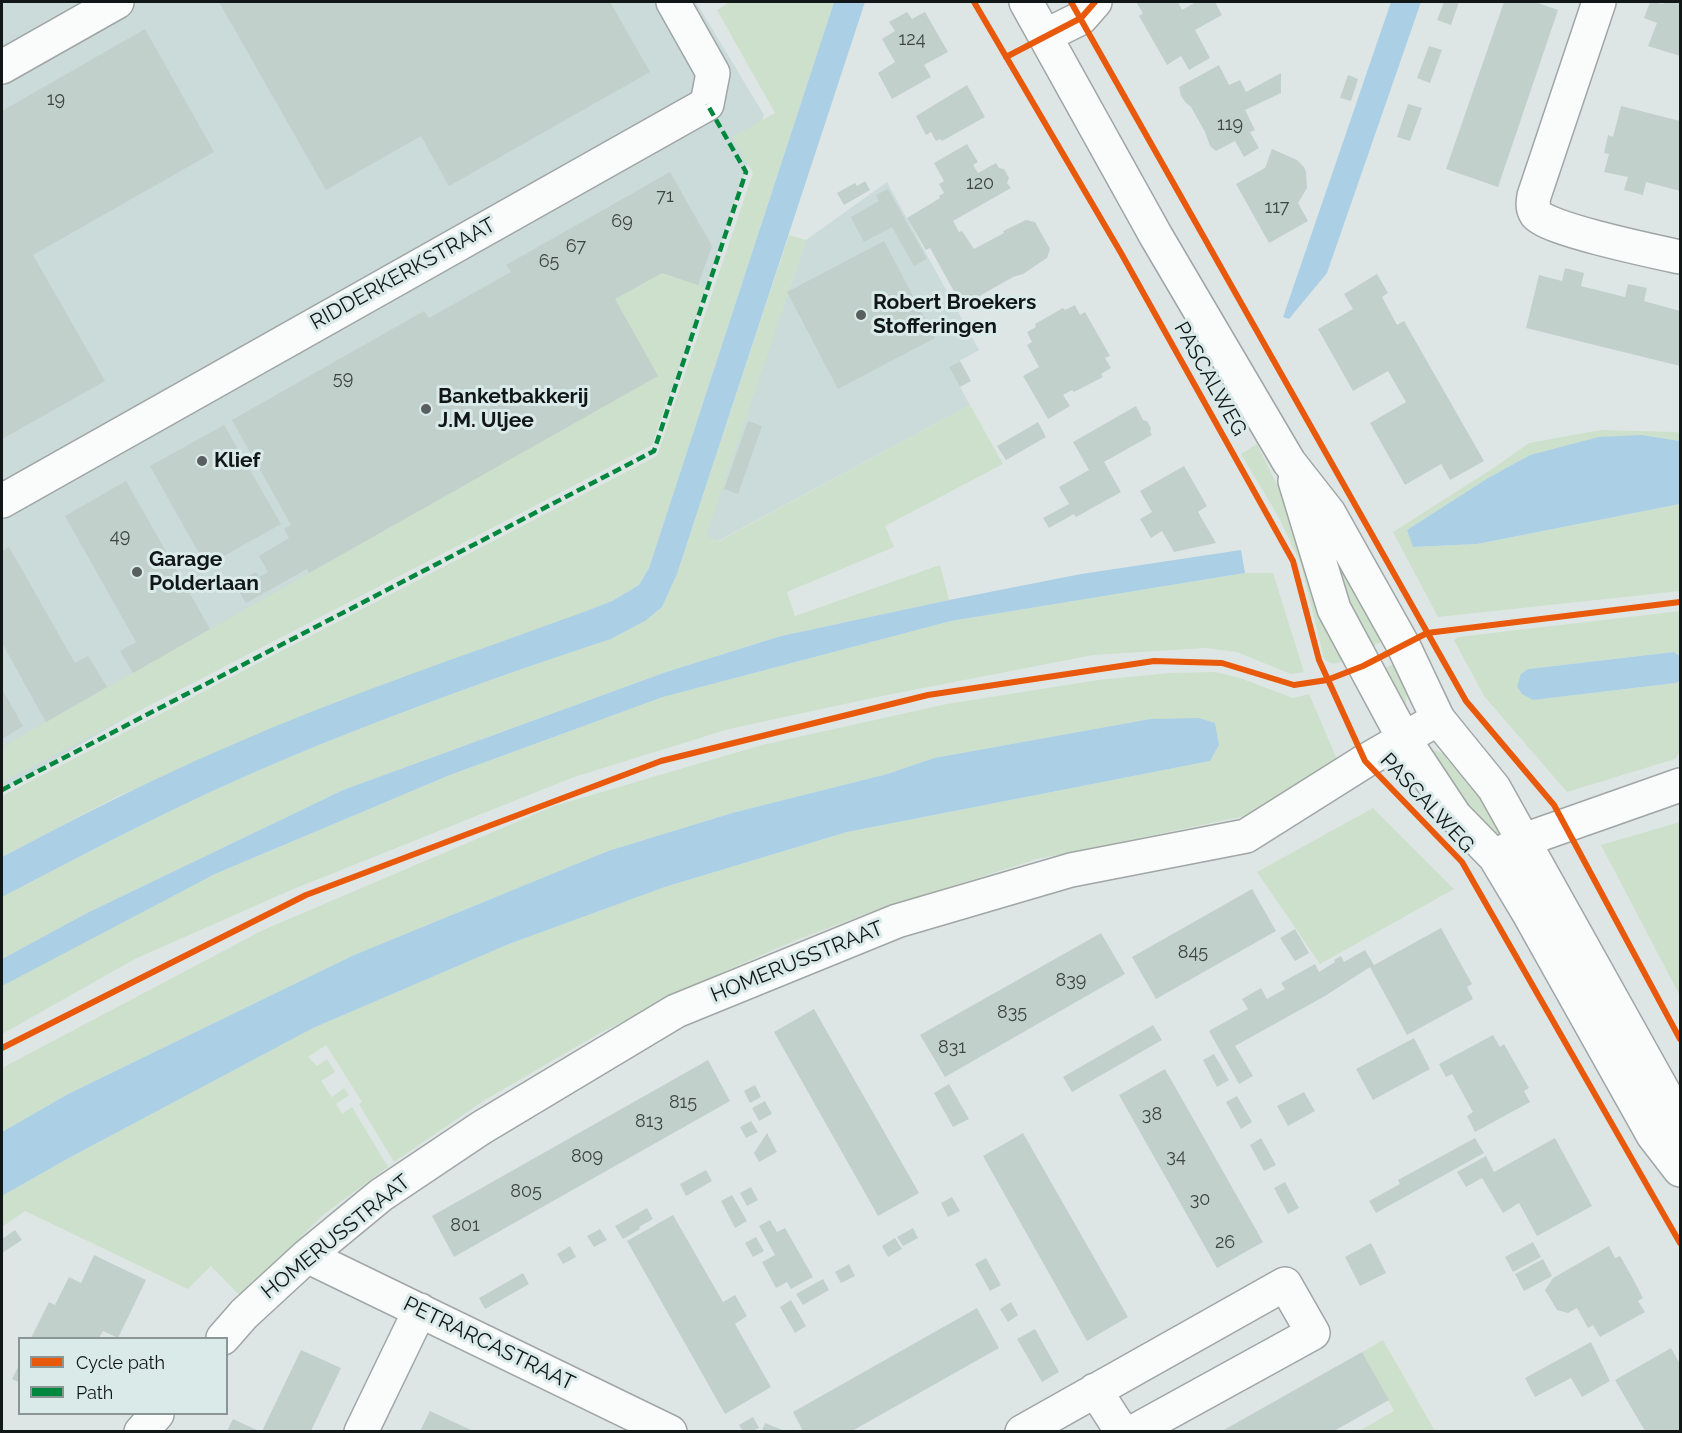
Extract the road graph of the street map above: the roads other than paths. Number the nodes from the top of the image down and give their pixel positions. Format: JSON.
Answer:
{"nodes":[{"id":1,"x":117,"y":2,"type":"edge"},
{"id":2,"x":673,"y":2,"type":"edge"},
{"id":3,"x":1026,"y":2,"type":"edge"},
{"id":4,"x":1095,"y":2,"type":"edge"},
{"id":5,"x":1599,"y":2,"type":"edge"},
{"id":6,"x":1045,"y":36,"type":"junction"},
{"id":7,"x":2,"y":67,"type":"edge"},
{"id":8,"x":1680,"y":257,"type":"edge"},
{"id":9,"x":1289,"y":462,"type":"junction"},
{"id":10,"x":2,"y":501,"type":"edge"},
{"id":11,"x":1438,"y":719,"type":"junction"},
{"id":12,"x":1404,"y":740,"type":"junction"},
{"id":13,"x":1680,"y":785,"type":"edge"},
{"id":14,"x":1524,"y":840,"type":"junction"},
{"id":15,"x":1495,"y":857,"type":"junction"},
{"id":16,"x":1680,"y":1126,"type":"edge"},
{"id":17,"x":1680,"y":1170,"type":"edge"},
{"id":18,"x":307,"y":1256,"type":"junction"},
{"id":19,"x":420,"y":1310,"type":"junction"},
{"id":20,"x":224,"y":1337,"type":"edge"},
{"id":21,"x":1095,"y":1390,"type":"junction"},
{"id":22,"x":155,"y":1415,"type":"edge"},
{"id":23,"x":141,"y":1431,"type":"edge"},
{"id":24,"x":361,"y":1431,"type":"edge"},
{"id":25,"x":670,"y":1431,"type":"edge"},
{"id":26,"x":1022,"y":1431,"type":"edge"},
{"id":27,"x":1122,"y":1431,"type":"edge"},
{"id":28,"x":1133,"y":1431,"type":"edge"}],
"edges":[{"from":1,"to":7,"type":"street"},
{"from":2,"to":10,"type":"street","name":"RIDDERKERKSTRAAT"},
{"from":3,"to":6,"type":"street","name":"PASCALWEG"},
{"from":4,"to":6,"type":"street"},
{"from":5,"to":8,"type":"street"},
{"from":6,"to":9,"type":"street","name":"PASCALWEG"},
{"from":9,"to":11,"type":"street","name":"PASCALWEG"},
{"from":9,"to":12,"type":"street","name":"PASCALWEG"},
{"from":11,"to":12,"type":"street","name":"HOMERUSSTRAAT"},
{"from":11,"to":14,"type":"street","name":"PASCALWEG"},
{"from":12,"to":15,"type":"street","name":"PASCALWEG"},
{"from":12,"to":18,"type":"street","name":"HOMERUSSTRAAT"},
{"from":13,"to":14,"type":"street"},
{"from":14,"to":15,"type":"street"},
{"from":14,"to":16,"type":"street","name":"PASCALWEG"},
{"from":15,"to":17,"type":"street","name":"PASCALWEG"},
{"from":18,"to":19,"type":"street","name":"PETRARCASTRAAT"},
{"from":18,"to":20,"type":"street","name":"HOMERUSSTRAAT"},
{"from":19,"to":24,"type":"street"},
{"from":19,"to":25,"type":"street","name":"PETRARCASTRAAT"},
{"from":21,"to":26,"type":"street"},
{"from":21,"to":27,"type":"street"},
{"from":21,"to":28,"type":"street"},
{"from":22,"to":23,"type":"street"}]}
